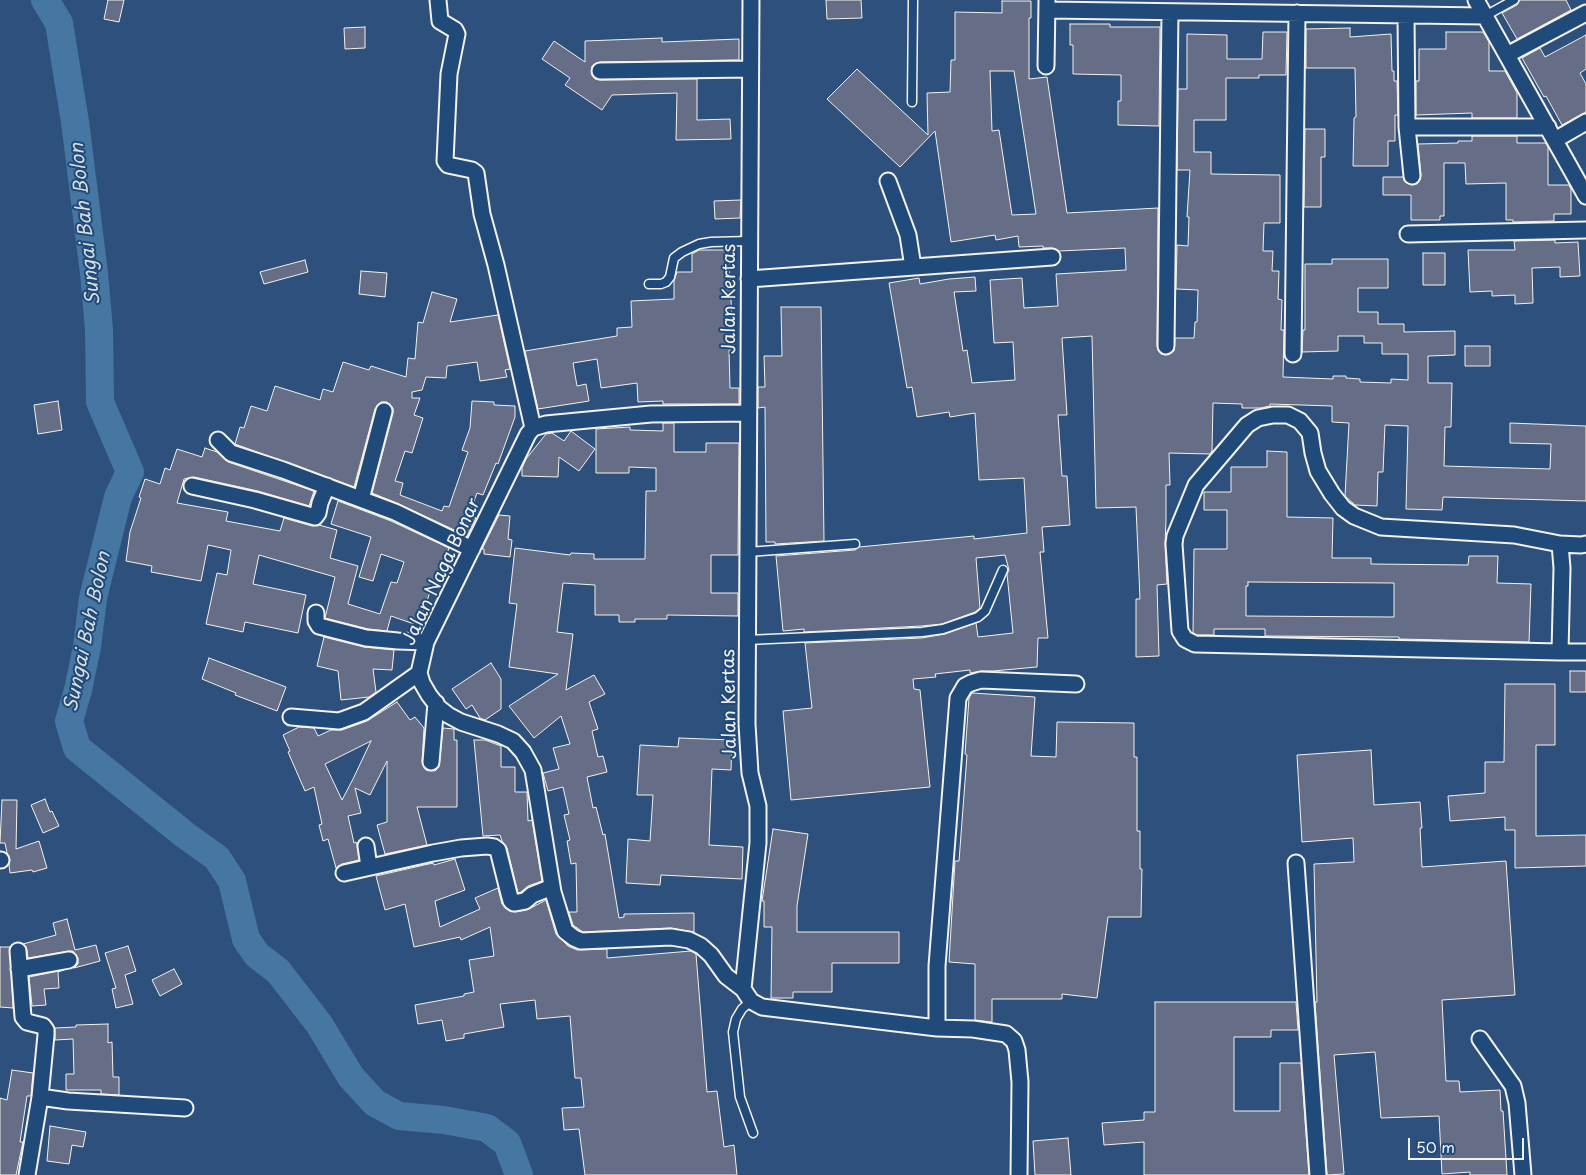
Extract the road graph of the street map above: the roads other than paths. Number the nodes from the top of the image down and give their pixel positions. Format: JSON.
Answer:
{"nodes":[{"id":1,"x":438,"y":0,"type":"edge"},
{"id":2,"x":751,"y":0,"type":"edge"},
{"id":3,"x":913,"y":0,"type":"edge"},
{"id":4,"x":1476,"y":0,"type":"edge"},
{"id":5,"x":1514,"y":0,"type":"edge"},
{"id":6,"x":1047,"y":5,"type":"edge"},
{"id":7,"x":1353,"y":7,"type":"edge"},
{"id":8,"x":1170,"y":12,"type":"junction"},
{"id":9,"x":1297,"y":13,"type":"junction"},
{"id":10,"x":1586,"y":13,"type":"edge"},
{"id":11,"x":1406,"y":14,"type":"junction"},
{"id":12,"x":1485,"y":16,"type":"junction"},
{"id":13,"x":1507,"y":55,"type":"junction"},
{"id":14,"x":1046,"y":66,"type":"dead end"},
{"id":15,"x":750,"y":69,"type":"junction"},
{"id":16,"x":600,"y":71,"type":"dead end"},
{"id":17,"x":912,"y":102,"type":"dead end"},
{"id":18,"x":1586,"y":122,"type":"edge"},
{"id":19,"x":1407,"y":127,"type":"junction"},
{"id":20,"x":1551,"y":133,"type":"junction"},
{"id":21,"x":1412,"y":176,"type":"dead end"},
{"id":22,"x":888,"y":181,"type":"dead end"},
{"id":23,"x":1586,"y":196,"type":"edge"},
{"id":24,"x":1586,"y":230,"type":"edge"},
{"id":25,"x":1408,"y":234,"type":"dead end"},
{"id":26,"x":749,"y":241,"type":"junction"},
{"id":27,"x":1052,"y":257,"type":"dead end"},
{"id":28,"x":913,"y":266,"type":"junction"},
{"id":29,"x":749,"y":279,"type":"junction"},
{"id":30,"x":649,"y":284,"type":"dead end"},
{"id":31,"x":1166,"y":346,"type":"dead end"},
{"id":32,"x":1293,"y":354,"type":"dead end"},
{"id":33,"x":384,"y":411,"type":"dead end"},
{"id":34,"x":748,"y":413,"type":"junction"},
{"id":35,"x":533,"y":428,"type":"junction"},
{"id":36,"x":218,"y":440,"type":"dead end"},
{"id":37,"x":192,"y":486,"type":"dead end"},
{"id":38,"x":327,"y":486,"type":"junction"},
{"id":39,"x":361,"y":499,"type":"junction"},
{"id":40,"x":854,"y":544,"type":"dead end"},
{"id":41,"x":1560,"y":544,"type":"junction"},
{"id":42,"x":1586,"y":544,"type":"edge"},
{"id":43,"x":472,"y":550,"type":"junction"},
{"id":44,"x":748,"y":552,"type":"junction"},
{"id":45,"x":1002,"y":570,"type":"dead end"},
{"id":46,"x":316,"y":613,"type":"dead end"},
{"id":47,"x":747,"y":640,"type":"junction"},
{"id":48,"x":426,"y":642,"type":"junction"},
{"id":49,"x":1560,"y":652,"type":"junction"},
{"id":50,"x":1586,"y":652,"type":"edge"},
{"id":51,"x":420,"y":672,"type":"junction"},
{"id":52,"x":1076,"y":684,"type":"dead end"},
{"id":53,"x":436,"y":703,"type":"junction"},
{"id":54,"x":291,"y":717,"type":"dead end"},
{"id":55,"x":431,"y":762,"type":"dead end"},
{"id":56,"x":366,"y":846,"type":"dead end"},
{"id":57,"x":1296,"y":863,"type":"dead end"},
{"id":58,"x":369,"y":867,"type":"junction"},
{"id":59,"x":344,"y":873,"type":"dead end"},
{"id":60,"x":552,"y":887,"type":"junction"},
{"id":61,"x":18,"y":951,"type":"dead end"},
{"id":62,"x":69,"y":960,"type":"dead end"},
{"id":63,"x":19,"y":969,"type":"junction"},
{"id":64,"x":747,"y":995,"type":"junction"},
{"id":65,"x":937,"y":1028,"type":"junction"},
{"id":66,"x":1480,"y":1039,"type":"dead end"},
{"id":67,"x":40,"y":1097,"type":"junction"},
{"id":68,"x":185,"y":1108,"type":"dead end"},
{"id":69,"x":753,"y":1133,"type":"dead end"},
{"id":70,"x":27,"y":1175,"type":"edge"},
{"id":71,"x":1019,"y":1175,"type":"edge"},
{"id":72,"x":1318,"y":1175,"type":"edge"},
{"id":73,"x":1523,"y":1175,"type":"edge"}],
"edges":[{"from":1,"to":35,"type":"street"},
{"from":2,"to":15,"type":"street","name":"Jalan Kertas"},
{"from":3,"to":17,"type":"lane"},
{"from":4,"to":12,"type":"street"},
{"from":5,"to":12,"type":"lane"},
{"from":6,"to":8,"type":"street"},
{"from":6,"to":14,"type":"street"},
{"from":7,"to":9,"type":"street"},
{"from":7,"to":11,"type":"street"},
{"from":8,"to":9,"type":"street"},
{"from":8,"to":31,"type":"street"},
{"from":9,"to":32,"type":"street"},
{"from":10,"to":13,"type":"street"},
{"from":11,"to":12,"type":"street"},
{"from":11,"to":19,"type":"street"},
{"from":12,"to":13,"type":"street"},
{"from":13,"to":20,"type":"street"},
{"from":15,"to":16,"type":"street"},
{"from":15,"to":26,"type":"street","name":"Jalan Kertas"},
{"from":18,"to":20,"type":"street"},
{"from":19,"to":20,"type":"street"},
{"from":19,"to":21,"type":"street"},
{"from":20,"to":23,"type":"street"},
{"from":22,"to":28,"type":"street"},
{"from":24,"to":25,"type":"street"},
{"from":26,"to":29,"type":"street","name":"Jalan Kertas"},
{"from":26,"to":30,"type":"lane"},
{"from":27,"to":28,"type":"street"},
{"from":28,"to":29,"type":"street"},
{"from":29,"to":34,"type":"street","name":"Jalan Kertas"},
{"from":33,"to":39,"type":"street"},
{"from":34,"to":35,"type":"street"},
{"from":34,"to":44,"type":"street","name":"Jalan Kertas"},
{"from":35,"to":43,"type":"street","name":"Jalan Naga Bonar"},
{"from":36,"to":38,"type":"street"},
{"from":37,"to":38,"type":"street"},
{"from":38,"to":39,"type":"street"},
{"from":39,"to":43,"type":"street"},
{"from":40,"to":44,"type":"lane"},
{"from":41,"to":42,"type":"street"},
{"from":41,"to":49,"type":"street"},
{"from":41,"to":49,"type":"street"},
{"from":43,"to":48,"type":"street","name":"Jalan Naga Bonar"},
{"from":44,"to":47,"type":"street","name":"Jalan Kertas"},
{"from":45,"to":47,"type":"lane"},
{"from":46,"to":48,"type":"street"},
{"from":47,"to":64,"type":"street","name":"Jalan Kertas"},
{"from":48,"to":51,"type":"street","name":"Jalan Naga Bonar"},
{"from":49,"to":50,"type":"street"},
{"from":51,"to":53,"type":"street","name":"Jalan Naga Bonar"},
{"from":51,"to":54,"type":"street"},
{"from":52,"to":65,"type":"street"},
{"from":53,"to":55,"type":"street"},
{"from":53,"to":60,"type":"street","name":"Jalan Naga Bonar"},
{"from":56,"to":58,"type":"street"},
{"from":57,"to":72,"type":"street"},
{"from":58,"to":59,"type":"street"},
{"from":58,"to":60,"type":"street"},
{"from":60,"to":64,"type":"street","name":"Jalan Naga Bonar"},
{"from":61,"to":63,"type":"street"},
{"from":62,"to":63,"type":"street"},
{"from":63,"to":67,"type":"street"},
{"from":64,"to":65,"type":"street"},
{"from":64,"to":69,"type":"lane"},
{"from":65,"to":71,"type":"street"},
{"from":66,"to":73,"type":"street"},
{"from":67,"to":68,"type":"street"},
{"from":67,"to":70,"type":"street"}]}
